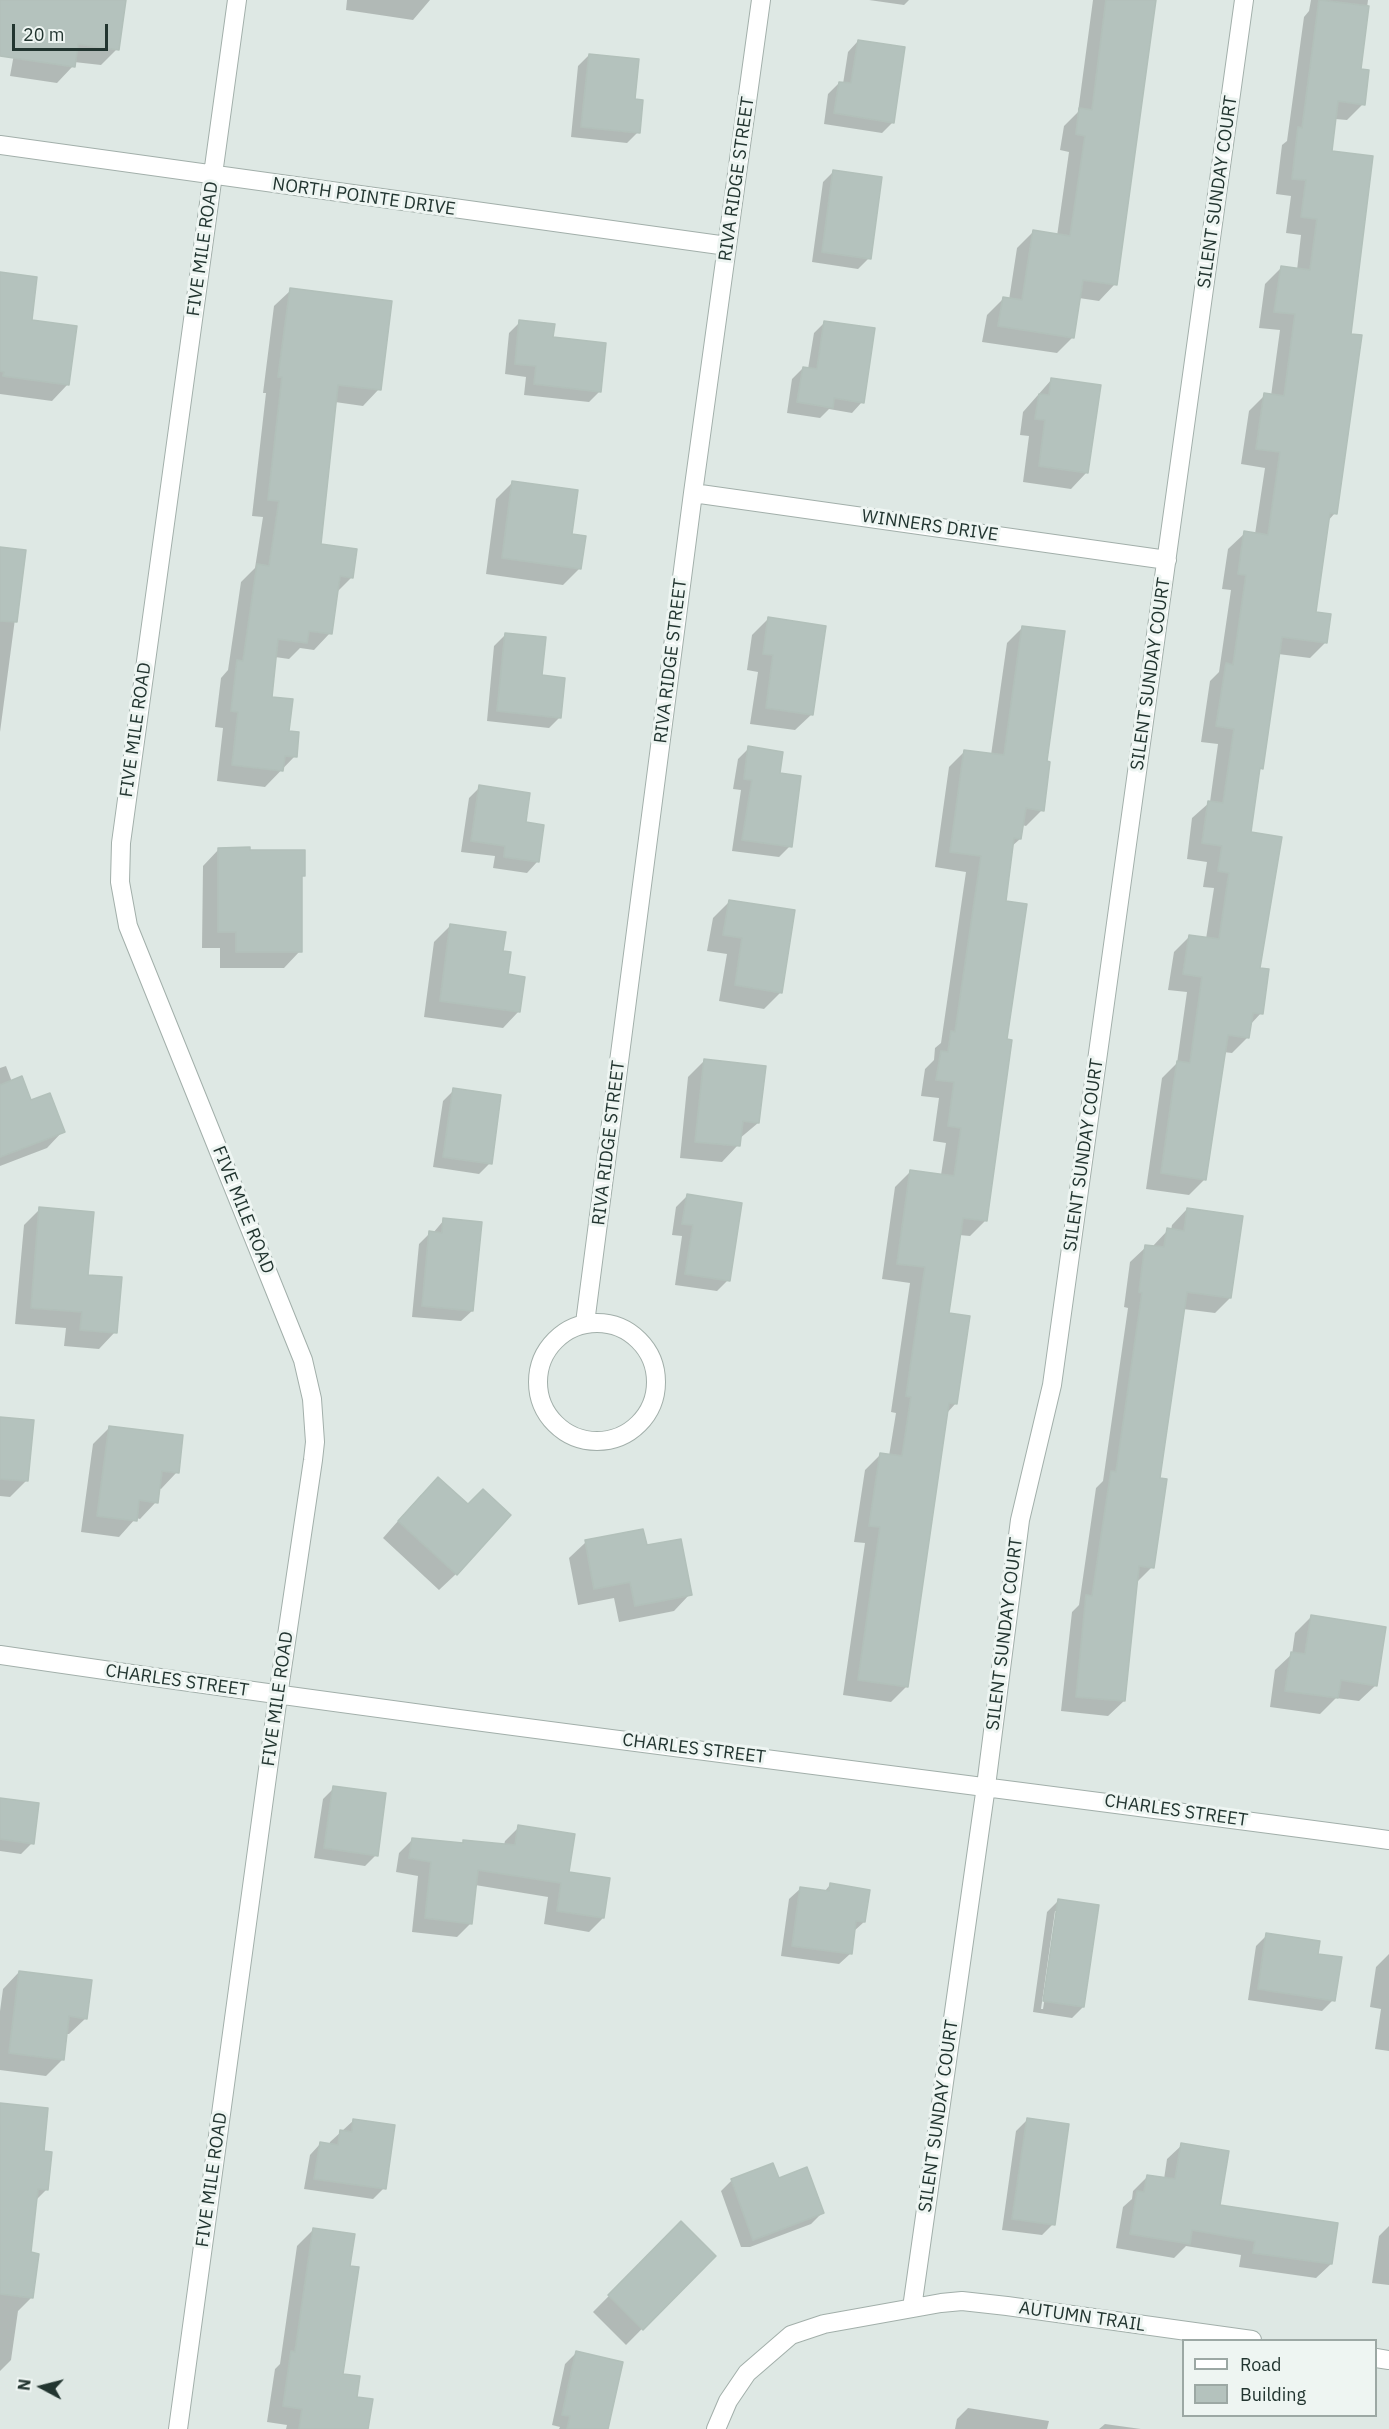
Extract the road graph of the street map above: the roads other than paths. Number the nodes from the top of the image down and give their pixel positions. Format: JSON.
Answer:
{"nodes":[{"id":1,"x":237,"y":0,"type":"edge"},
{"id":2,"x":761,"y":0,"type":"edge"},
{"id":3,"x":1244,"y":0,"type":"edge"},
{"id":4,"x":0,"y":145,"type":"edge"},
{"id":5,"x":213,"y":175,"type":"junction"},
{"id":6,"x":727,"y":246,"type":"junction"},
{"id":7,"x":693,"y":493,"type":"junction"},
{"id":8,"x":1167,"y":560,"type":"junction"},
{"id":9,"x":585,"y":1323,"type":"junction"},
{"id":10,"x":0,"y":1655,"type":"edge"},
{"id":11,"x":278,"y":1696,"type":"junction"},
{"id":12,"x":986,"y":1786,"type":"junction"},
{"id":13,"x":1389,"y":1840,"type":"edge"},
{"id":14,"x":912,"y":2308,"type":"junction"},
{"id":15,"x":1244,"y":2339,"type":"edge"},
{"id":16,"x":178,"y":2429,"type":"edge"},
{"id":17,"x":716,"y":2429,"type":"edge"}],
"edges":[{"from":1,"to":5,"type":"street","name":"FIVE MILE ROAD"},
{"from":2,"to":6,"type":"street","name":"RIVA RIDGE STREET"},
{"from":3,"to":8,"type":"street","name":"SILENT SUNDAY COURT"},
{"from":4,"to":5,"type":"street","name":"NORTH POINTE DRIVE"},
{"from":5,"to":6,"type":"street","name":"NORTH POINTE DRIVE"},
{"from":5,"to":11,"type":"street","name":"FIVE MILE ROAD"},
{"from":6,"to":7,"type":"street","name":"RIVA RIDGE STREET"},
{"from":7,"to":8,"type":"street","name":"WINNERS DRIVE"},
{"from":7,"to":9,"type":"street","name":"RIVA RIDGE STREET"},
{"from":8,"to":12,"type":"street","name":"SILENT SUNDAY COURT"},
{"from":9,"to":9,"type":"street"},
{"from":10,"to":11,"type":"street","name":"CHARLES STREET"},
{"from":11,"to":12,"type":"street","name":"CHARLES STREET"},
{"from":11,"to":16,"type":"street","name":"FIVE MILE ROAD"},
{"from":12,"to":13,"type":"street","name":"CHARLES STREET"},
{"from":12,"to":14,"type":"street","name":"SILENT SUNDAY COURT"},
{"from":14,"to":15,"type":"street","name":"AUTUMN TRAIL"},
{"from":14,"to":17,"type":"street","name":"AUTUMN TRAIL"}]}
